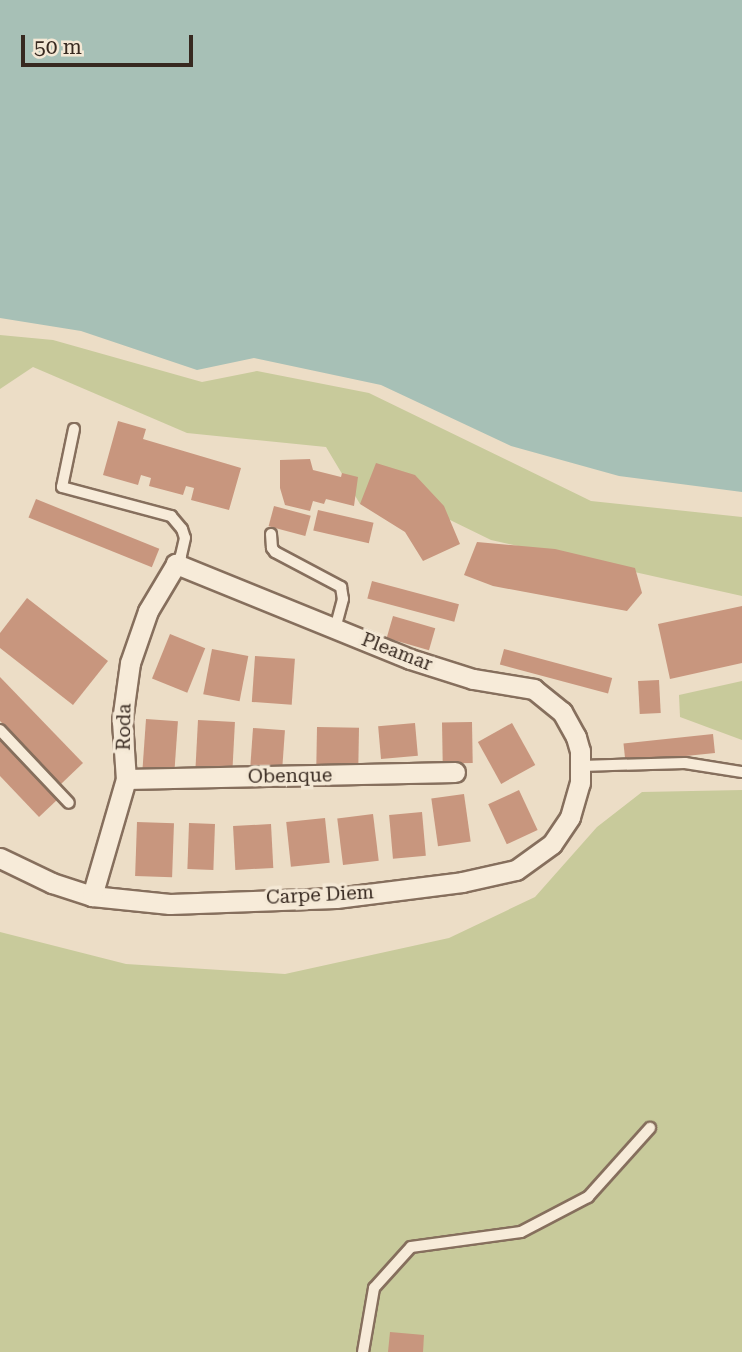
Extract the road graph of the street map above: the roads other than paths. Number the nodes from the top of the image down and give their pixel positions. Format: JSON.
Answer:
{"nodes":[{"id":1,"x":74,"y":429,"type":"dead end"},
{"id":2,"x":271,"y":534,"type":"dead end"},
{"id":3,"x":176,"y":564,"type":"junction"},
{"id":4,"x":335,"y":628,"type":"junction"},
{"id":5,"x":0,"y":730,"type":"edge"},
{"id":6,"x":581,"y":766,"type":"junction"},
{"id":7,"x":455,"y":772,"type":"dead end"},
{"id":8,"x":742,"y":772,"type":"edge"},
{"id":9,"x":126,"y":779,"type":"junction"},
{"id":10,"x":69,"y":803,"type":"dead end"},
{"id":11,"x":0,"y":858,"type":"edge"},
{"id":12,"x":92,"y":896,"type":"junction"},
{"id":13,"x":650,"y":1128,"type":"dead end"},
{"id":14,"x":363,"y":1352,"type":"edge"}],
"edges":[{"from":1,"to":3,"type":"lane"},
{"from":2,"to":4,"type":"lane"},
{"from":3,"to":4,"type":"street","name":"Pleamar"},
{"from":3,"to":9,"type":"street","name":"Roda"},
{"from":4,"to":6,"type":"street","name":"Pleamar"},
{"from":5,"to":10,"type":"lane"},
{"from":6,"to":8,"type":"lane"},
{"from":6,"to":12,"type":"street","name":"Carpe Diem"},
{"from":7,"to":9,"type":"street","name":"Obenque"},
{"from":9,"to":12,"type":"street","name":"Roda"},
{"from":11,"to":12,"type":"street","name":"Carpe Diem"},
{"from":13,"to":14,"type":"lane"}]}
